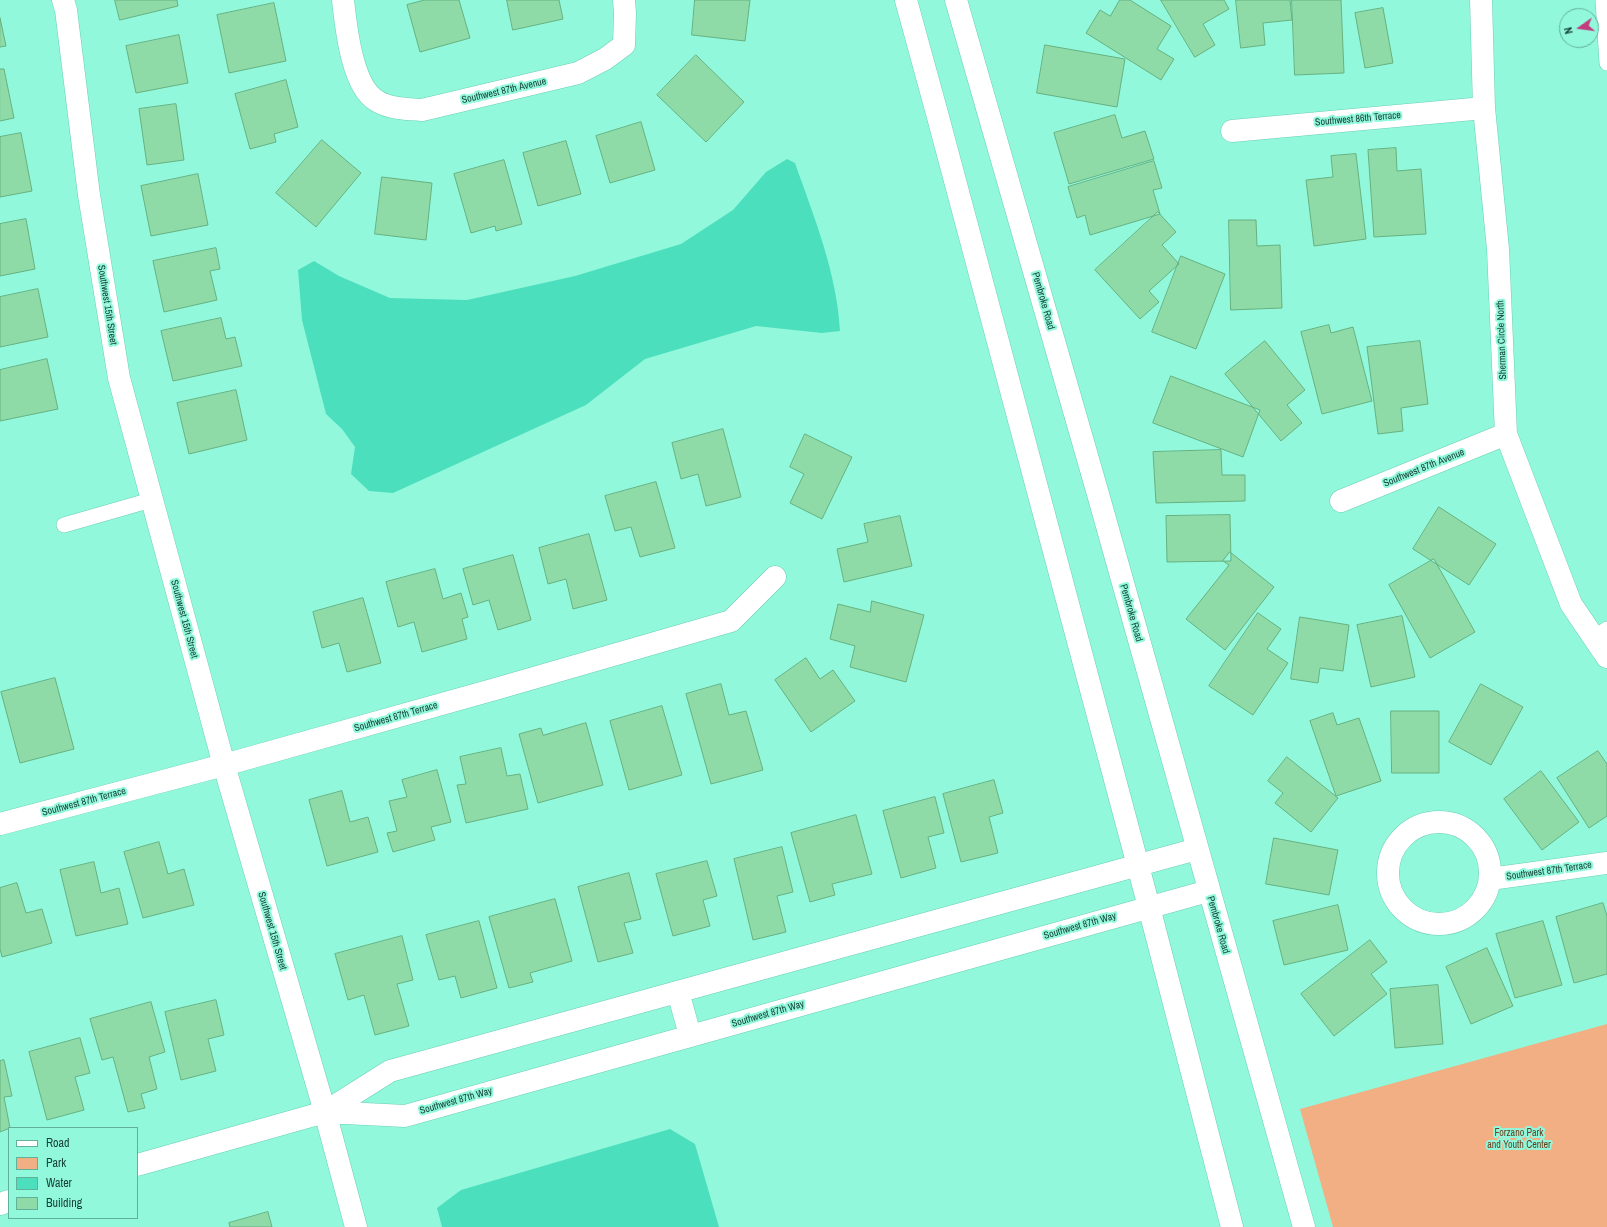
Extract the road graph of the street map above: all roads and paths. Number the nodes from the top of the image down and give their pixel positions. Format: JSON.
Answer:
{"nodes":[{"id":1,"x":63,"y":0,"type":"edge"},
{"id":2,"x":343,"y":0,"type":"edge"},
{"id":3,"x":624,"y":0,"type":"edge"},
{"id":4,"x":906,"y":0,"type":"edge"},
{"id":5,"x":956,"y":0,"type":"edge"},
{"id":6,"x":1481,"y":0,"type":"edge"},
{"id":7,"x":1603,"y":0,"type":"edge"},
{"id":8,"x":1607,"y":63,"type":"edge"},
{"id":9,"x":1484,"y":108,"type":"junction"},
{"id":10,"x":1232,"y":131,"type":"dead end"},
{"id":11,"x":1506,"y":434,"type":"junction"},
{"id":12,"x":151,"y":500,"type":"junction"},
{"id":13,"x":1341,"y":502,"type":"dead end"},
{"id":14,"x":64,"y":525,"type":"dead end"},
{"id":15,"x":775,"y":577,"type":"dead end"},
{"id":16,"x":1600,"y":633,"type":"edge"},
{"id":17,"x":1607,"y":657,"type":"edge"},
{"id":18,"x":224,"y":765,"type":"junction"},
{"id":19,"x":0,"y":824,"type":"edge"},
{"id":20,"x":1197,"y":849,"type":"junction"},
{"id":21,"x":1607,"y":863,"type":"edge"},
{"id":22,"x":1138,"y":866,"type":"junction"},
{"id":23,"x":1490,"y":879,"type":"junction"},
{"id":24,"x":1208,"y":891,"type":"junction"},
{"id":25,"x":1149,"y":907,"type":"junction"},
{"id":26,"x":678,"y":992,"type":"junction"},
{"id":27,"x":690,"y":1035,"type":"junction"},
{"id":28,"x":325,"y":1112,"type":"junction"},
{"id":29,"x":138,"y":1165,"type":"edge"},
{"id":30,"x":356,"y":1227,"type":"edge"},
{"id":31,"x":1232,"y":1227,"type":"edge"},
{"id":32,"x":1304,"y":1227,"type":"edge"}],
"edges":[{"from":1,"to":12,"type":"street","name":"Southwest 15th Street"},
{"from":2,"to":3,"type":"street","name":"Southwest 87th Avenue"},
{"from":4,"to":22,"type":"street"},
{"from":5,"to":20,"type":"street","name":"Pembroke Road"},
{"from":6,"to":9,"type":"street","name":"Sherman Circle North"},
{"from":7,"to":8,"type":"lane"},
{"from":9,"to":10,"type":"street","name":"Southwest 86th Terrace"},
{"from":9,"to":11,"type":"street","name":"Sherman Circle North"},
{"from":11,"to":13,"type":"street","name":"Southwest 87th Avenue"},
{"from":11,"to":16,"type":"street","name":"Sherman Circle North"},
{"from":12,"to":14,"type":"lane"},
{"from":12,"to":18,"type":"street","name":"Southwest 15th Street"},
{"from":15,"to":18,"type":"street","name":"Southwest 87th Terrace"},
{"from":16,"to":17,"type":"street","name":"Sherman Circle North"},
{"from":18,"to":19,"type":"street","name":"Southwest 87th Terrace"},
{"from":18,"to":28,"type":"street","name":"Southwest 15th Street"},
{"from":20,"to":22,"type":"street","name":"Southwest 87th Way"},
{"from":20,"to":24,"type":"street","name":"Pembroke Road"},
{"from":21,"to":23,"type":"street","name":"Southwest 87th Terrace"},
{"from":22,"to":25,"type":"street"},
{"from":22,"to":26,"type":"street","name":"Southwest 87th Way"},
{"from":23,"to":23,"type":"street"},
{"from":24,"to":25,"type":"street","name":"Southwest 87th Way"},
{"from":24,"to":32,"type":"street","name":"Pembroke Road"},
{"from":25,"to":27,"type":"street","name":"Southwest 87th Way"},
{"from":25,"to":31,"type":"street"},
{"from":26,"to":27,"type":"street"},
{"from":26,"to":28,"type":"street","name":"Southwest 87th Way"},
{"from":27,"to":28,"type":"street","name":"Southwest 87th Way"},
{"from":28,"to":29,"type":"street","name":"Southwest 87th Way"},
{"from":28,"to":30,"type":"street","name":"Southwest 15th Street"}]}
